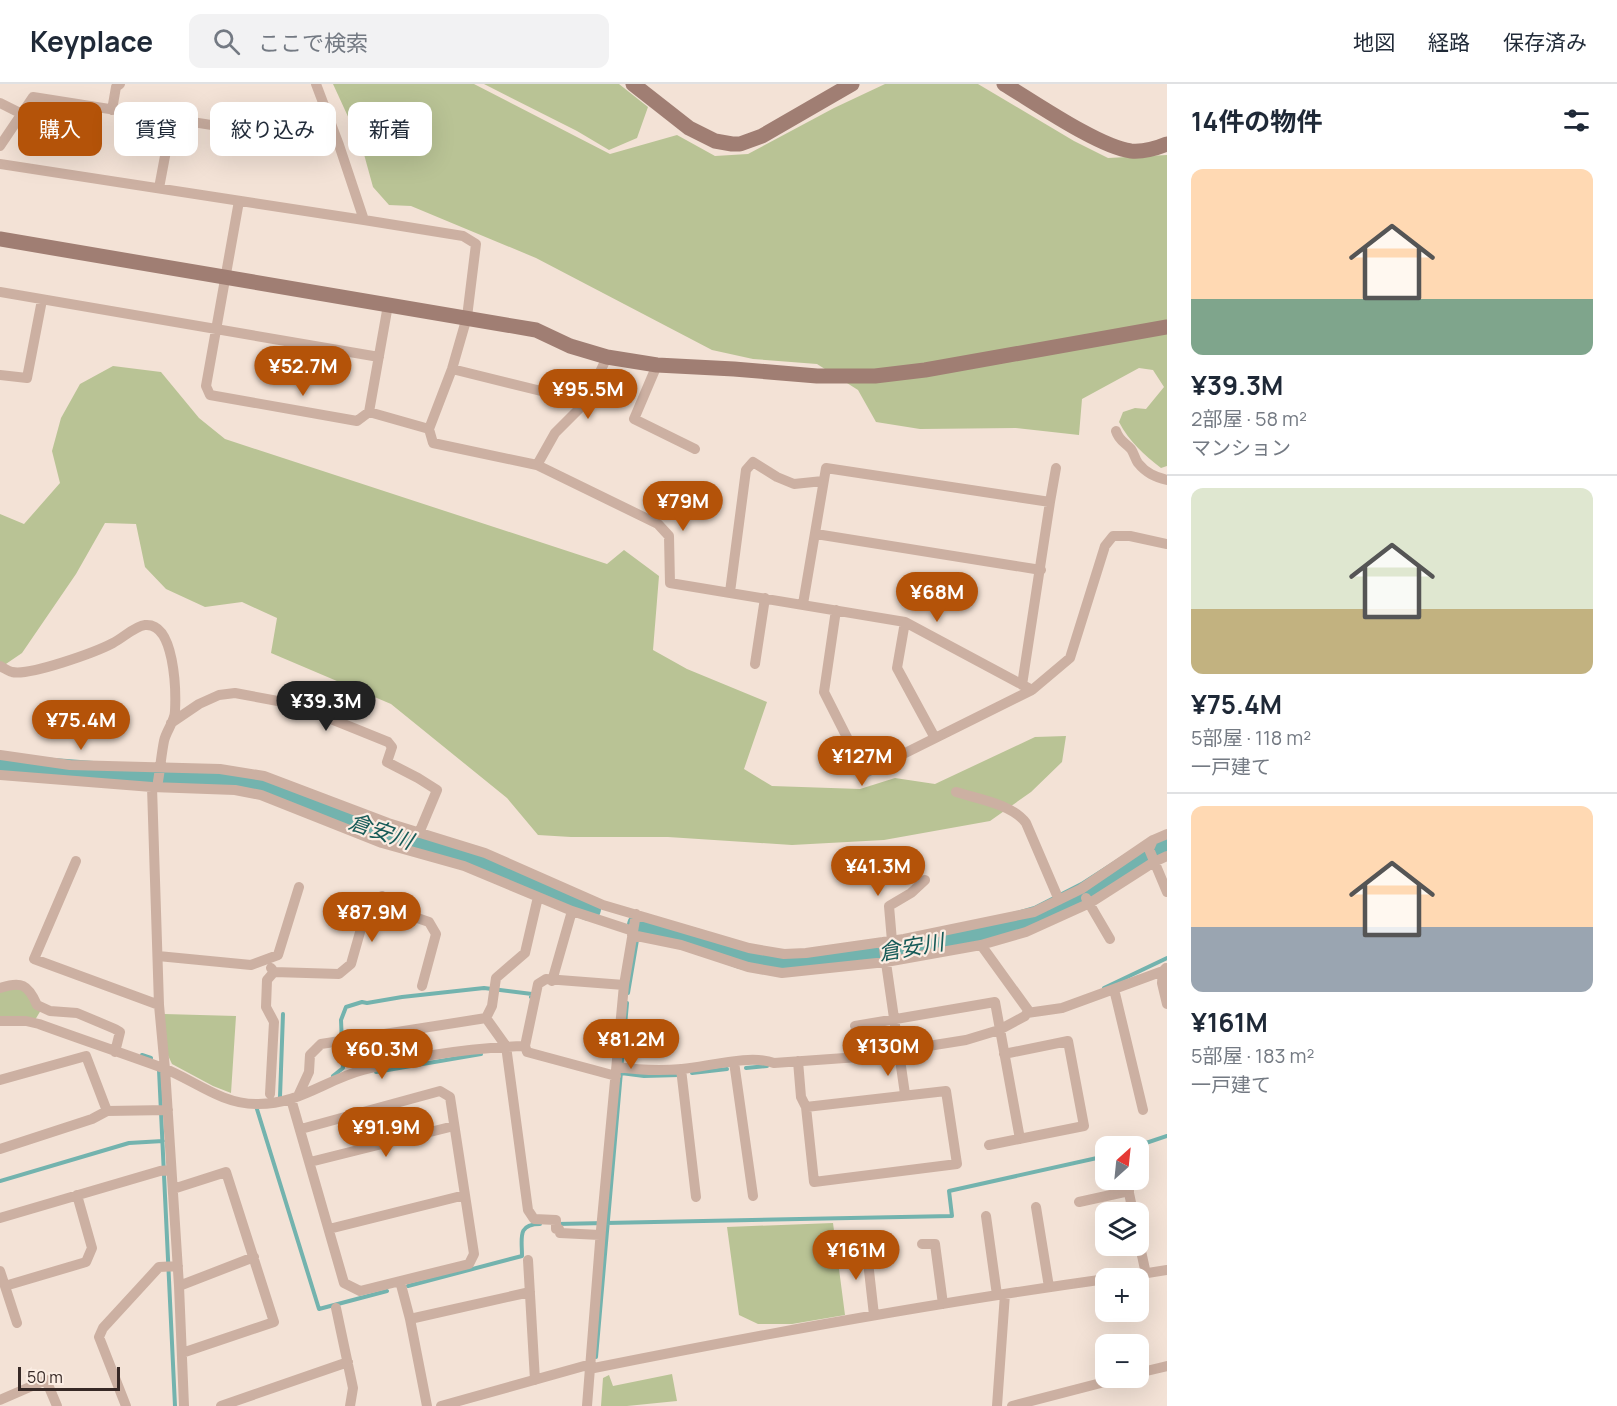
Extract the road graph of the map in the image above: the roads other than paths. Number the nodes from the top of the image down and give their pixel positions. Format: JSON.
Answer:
{"nodes":[{"id":1,"x":120,"y":84,"type":"edge"},
{"id":2,"x":316,"y":84,"type":"edge"},
{"id":3,"x":633,"y":84,"type":"edge"},
{"id":4,"x":852,"y":84,"type":"edge"},
{"id":5,"x":1004,"y":84,"type":"edge"},
{"id":6,"x":30,"y":102,"type":"edge"},
{"id":7,"x":63,"y":102,"type":"edge"},
{"id":8,"x":0,"y":103,"type":"edge"},
{"id":9,"x":102,"y":108,"type":"edge"},
{"id":10,"x":112,"y":110,"type":"joint"},
{"id":11,"x":18,"y":112,"type":"edge"},
{"id":12,"x":18,"y":120,"type":"edge"},
{"id":13,"x":198,"y":123,"type":"edge"},
{"id":14,"x":1167,"y":144,"type":"edge"},
{"id":15,"x":339,"y":145,"type":"junction"},
{"id":16,"x":0,"y":146,"type":"edge"},
{"id":17,"x":165,"y":156,"type":"edge"},
{"id":18,"x":0,"y":164,"type":"edge"},
{"id":19,"x":159,"y":188,"type":"junction"},
{"id":20,"x":238,"y":201,"type":"junction"},
{"id":21,"x":364,"y":220,"type":"junction"},
{"id":22,"x":0,"y":239,"type":"edge"},
{"id":23,"x":226,"y":276,"type":"junction"},
{"id":24,"x":0,"y":292,"type":"edge"},
{"id":25,"x":42,"y":300,"type":"junction"},
{"id":26,"x":388,"y":305,"type":"junction"},
{"id":27,"x":467,"y":317,"type":"junction"},
{"id":28,"x":1167,"y":327,"type":"edge"},
{"id":29,"x":216,"y":329,"type":"junction"},
{"id":30,"x":379,"y":357,"type":"junction"},
{"id":31,"x":608,"y":357,"type":"junction"},
{"id":32,"x":657,"y":365,"type":"junction"},
{"id":33,"x":452,"y":369,"type":"junction"},
{"id":34,"x":0,"y":375,"type":"edge"},
{"id":35,"x":586,"y":402,"type":"junction"},
{"id":36,"x":369,"y":412,"type":"junction"},
{"id":37,"x":429,"y":429,"type":"junction"},
{"id":38,"x":1116,"y":431,"type":"dead end"},
{"id":39,"x":695,"y":449,"type":"dead end"},
{"id":40,"x":537,"y":465,"type":"junction"},
{"id":41,"x":1056,"y":468,"type":"dead end"},
{"id":42,"x":1167,"y":480,"type":"edge"},
{"id":43,"x":823,"y":482,"type":"junction"},
{"id":44,"x":1050,"y":502,"type":"junction"},
{"id":45,"x":816,"y":534,"type":"junction"},
{"id":46,"x":1167,"y":544,"type":"edge"},
{"id":47,"x":1041,"y":570,"type":"junction"},
{"id":48,"x":730,"y":592,"type":"junction"},
{"id":49,"x":765,"y":598,"type":"junction"},
{"id":50,"x":803,"y":604,"type":"junction"},
{"id":51,"x":836,"y":610,"type":"junction"},
{"id":52,"x":905,"y":622,"type":"junction"},
{"id":53,"x":755,"y":664,"type":"dead end"},
{"id":54,"x":0,"y":666,"type":"edge"},
{"id":55,"x":1027,"y":688,"type":"junction"},
{"id":56,"x":171,"y":723,"type":"junction"},
{"id":57,"x":935,"y":738,"type":"junction"},
{"id":58,"x":0,"y":755,"type":"edge"},
{"id":59,"x":161,"y":767,"type":"junction"},
{"id":60,"x":0,"y":775,"type":"edge"},
{"id":61,"x":154,"y":787,"type":"junction"},
{"id":62,"x":956,"y":792,"type":"dead end"},
{"id":63,"x":419,"y":833,"type":"junction"},
{"id":64,"x":1167,"y":834,"type":"edge"},
{"id":65,"x":1151,"y":844,"type":"junction"},
{"id":66,"x":1167,"y":856,"type":"edge"},
{"id":67,"x":76,"y":861,"type":"dead end"},
{"id":68,"x":1154,"y":862,"type":"junction"},
{"id":69,"x":925,"y":880,"type":"dead end"},
{"id":70,"x":299,"y":887,"type":"dead end"},
{"id":71,"x":1081,"y":889,"type":"junction"},
{"id":72,"x":1167,"y":892,"type":"edge"},
{"id":73,"x":538,"y":897,"type":"junction"},
{"id":74,"x":1059,"y":900,"type":"junction"},
{"id":75,"x":598,"y":903,"type":"junction"},
{"id":76,"x":1089,"y":903,"type":"junction"},
{"id":77,"x":572,"y":911,"type":"junction"},
{"id":78,"x":636,"y":914,"type":"junction"},
{"id":79,"x":593,"y":917,"type":"junction"},
{"id":80,"x":633,"y":933,"type":"junction"},
{"id":81,"x":1110,"y":939,"type":"dead end"},
{"id":82,"x":981,"y":945,"type":"junction"},
{"id":83,"x":886,"y":950,"type":"junction"},
{"id":84,"x":158,"y":956,"type":"junction"},
{"id":85,"x":266,"y":960,"type":"junction"},
{"id":86,"x":1165,"y":969,"type":"edge"},
{"id":87,"x":274,"y":972,"type":"junction"},
{"id":88,"x":552,"y":981,"type":"junction"},
{"id":89,"x":624,"y":985,"type":"junction"},
{"id":90,"x":422,"y":986,"type":"dead end"},
{"id":91,"x":0,"y":988,"type":"edge"},
{"id":92,"x":1114,"y":989,"type":"junction"},
{"id":93,"x":1167,"y":1004,"type":"edge"},
{"id":94,"x":159,"y":1005,"type":"junction"},
{"id":95,"x":1030,"y":1013,"type":"junction"},
{"id":96,"x":486,"y":1018,"type":"junction"},
{"id":97,"x":895,"y":1019,"type":"junction"},
{"id":98,"x":0,"y":1021,"type":"edge"},
{"id":99,"x":855,"y":1026,"type":"dead end"},
{"id":100,"x":999,"y":1030,"type":"junction"},
{"id":101,"x":77,"y":1038,"type":"junction"},
{"id":102,"x":525,"y":1046,"type":"junction"},
{"id":103,"x":506,"y":1050,"type":"junction"},
{"id":104,"x":116,"y":1052,"type":"junction"},
{"id":105,"x":898,"y":1052,"type":"junction"},
{"id":106,"x":1004,"y":1054,"type":"junction"},
{"id":107,"x":86,"y":1056,"type":"junction"},
{"id":108,"x":798,"y":1061,"type":"junction"},
{"id":109,"x":734,"y":1062,"type":"junction"},
{"id":110,"x":165,"y":1069,"type":"junction"},
{"id":111,"x":620,"y":1070,"type":"junction"},
{"id":112,"x":682,"y":1073,"type":"junction"},
{"id":113,"x":0,"y":1080,"type":"edge"},
{"id":114,"x":270,"y":1094,"type":"dead end"},
{"id":115,"x":298,"y":1094,"type":"junction"},
{"id":116,"x":905,"y":1095,"type":"junction"},
{"id":117,"x":806,"y":1107,"type":"junction"},
{"id":118,"x":163,"y":1110,"type":"junction"},
{"id":119,"x":1143,"y":1110,"type":"dead end"},
{"id":120,"x":106,"y":1111,"type":"junction"},
{"id":121,"x":454,"y":1126,"type":"junction"},
{"id":122,"x":301,"y":1129,"type":"junction"},
{"id":123,"x":1020,"y":1139,"type":"junction"},
{"id":124,"x":989,"y":1145,"type":"dead end"},
{"id":125,"x":0,"y":1149,"type":"edge"},
{"id":126,"x":310,"y":1162,"type":"junction"},
{"id":127,"x":166,"y":1170,"type":"junction"},
{"id":128,"x":173,"y":1190,"type":"junction"},
{"id":129,"x":1129,"y":1191,"type":"joint"},
{"id":130,"x":77,"y":1195,"type":"junction"},
{"id":131,"x":465,"y":1195,"type":"junction"},
{"id":132,"x":753,"y":1196,"type":"dead end"},
{"id":133,"x":696,"y":1197,"type":"dead end"},
{"id":134,"x":1079,"y":1202,"type":"dead end"},
{"id":135,"x":1131,"y":1202,"type":"edge"},
{"id":136,"x":1036,"y":1207,"type":"dead end"},
{"id":137,"x":986,"y":1216,"type":"dead end"},
{"id":138,"x":0,"y":1218,"type":"edge"},
{"id":139,"x":601,"y":1228,"type":"junction"},
{"id":140,"x":329,"y":1229,"type":"junction"},
{"id":141,"x":866,"y":1244,"type":"dead end"},
{"id":142,"x":922,"y":1245,"type":"dead end"},
{"id":143,"x":254,"y":1257,"type":"junction"},
{"id":144,"x":528,"y":1260,"type":"dead end"},
{"id":145,"x":172,"y":1266,"type":"junction"},
{"id":146,"x":1167,"y":1270,"type":"edge"},
{"id":147,"x":0,"y":1271,"type":"edge"},
{"id":148,"x":1149,"y":1273,"type":"edge"},
{"id":149,"x":400,"y":1281,"type":"junction"},
{"id":150,"x":1095,"y":1281,"type":"edge"},
{"id":151,"x":5,"y":1286,"type":"junction"},
{"id":152,"x":179,"y":1286,"type":"junction"},
{"id":153,"x":1049,"y":1287,"type":"junction"},
{"id":154,"x":530,"y":1292,"type":"junction"},
{"id":155,"x":1001,"y":1295,"type":"junction"},
{"id":156,"x":943,"y":1304,"type":"junction"},
{"id":157,"x":336,"y":1308,"type":"dead end"},
{"id":158,"x":874,"y":1315,"type":"junction"},
{"id":159,"x":410,"y":1319,"type":"junction"},
{"id":160,"x":17,"y":1323,"type":"dead end"},
{"id":161,"x":182,"y":1353,"type":"junction"},
{"id":162,"x":348,"y":1362,"type":"junction"},
{"id":163,"x":1167,"y":1366,"type":"edge"},
{"id":164,"x":589,"y":1367,"type":"junction"},
{"id":165,"x":1149,"y":1370,"type":"edge"},
{"id":166,"x":535,"y":1380,"type":"junction"},
{"id":167,"x":1095,"y":1385,"type":"edge"},
{"id":168,"x":0,"y":1400,"type":"edge"},
{"id":169,"x":57,"y":1406,"type":"edge"},
{"id":170,"x":126,"y":1406,"type":"edge"},
{"id":171,"x":184,"y":1406,"type":"edge"},
{"id":172,"x":221,"y":1406,"type":"edge"},
{"id":173,"x":350,"y":1406,"type":"edge"},
{"id":174,"x":427,"y":1406,"type":"edge"},
{"id":175,"x":441,"y":1406,"type":"edge"},
{"id":176,"x":587,"y":1406,"type":"edge"},
{"id":177,"x":997,"y":1406,"type":"edge"},
{"id":178,"x":1012,"y":1406,"type":"edge"}],
"edges":[{"from":1,"to":10,"type":"street"},
{"from":2,"to":15,"type":"street"},
{"from":3,"to":4,"type":"street"},
{"from":5,"to":14,"type":"street"},
{"from":6,"to":7,"type":"street"},
{"from":8,"to":11,"type":"street"},
{"from":9,"to":10,"type":"street"},
{"from":12,"to":16,"type":"street"},
{"from":13,"to":15,"type":"street"},
{"from":15,"to":21,"type":"street"},
{"from":17,"to":19,"type":"street"},
{"from":18,"to":19,"type":"street"},
{"from":19,"to":20,"type":"street"},
{"from":20,"to":21,"type":"street"},
{"from":20,"to":23,"type":"street"},
{"from":21,"to":27,"type":"street"},
{"from":22,"to":23,"type":"street"},
{"from":23,"to":26,"type":"street"},
{"from":23,"to":29,"type":"street"},
{"from":24,"to":25,"type":"street"},
{"from":25,"to":29,"type":"street"},
{"from":25,"to":34,"type":"street"},
{"from":26,"to":27,"type":"street"},
{"from":26,"to":30,"type":"street"},
{"from":27,"to":31,"type":"street"},
{"from":27,"to":33,"type":"street"},
{"from":28,"to":32,"type":"street"},
{"from":29,"to":30,"type":"street"},
{"from":29,"to":36,"type":"street"},
{"from":30,"to":36,"type":"street"},
{"from":31,"to":32,"type":"street"},
{"from":31,"to":35,"type":"street"},
{"from":32,"to":39,"type":"street"},
{"from":33,"to":35,"type":"street"},
{"from":33,"to":37,"type":"street"},
{"from":35,"to":40,"type":"street"},
{"from":36,"to":37,"type":"street"},
{"from":37,"to":40,"type":"street"},
{"from":38,"to":42,"type":"street"},
{"from":40,"to":48,"type":"street"},
{"from":41,"to":44,"type":"street"},
{"from":43,"to":44,"type":"street"},
{"from":43,"to":45,"type":"street"},
{"from":43,"to":48,"type":"street"},
{"from":44,"to":47,"type":"street"},
{"from":45,"to":47,"type":"street"},
{"from":45,"to":50,"type":"street"},
{"from":46,"to":55,"type":"street"},
{"from":47,"to":55,"type":"street"},
{"from":48,"to":49,"type":"street"},
{"from":49,"to":50,"type":"street"},
{"from":49,"to":53,"type":"street"},
{"from":50,"to":51,"type":"street"},
{"from":51,"to":52,"type":"street"},
{"from":51,"to":57,"type":"street"},
{"from":52,"to":55,"type":"street"},
{"from":52,"to":57,"type":"street"},
{"from":54,"to":56,"type":"street"},
{"from":55,"to":57,"type":"street"},
{"from":56,"to":59,"type":"street"},
{"from":56,"to":63,"type":"street"},
{"from":58,"to":59,"type":"street"},
{"from":59,"to":61,"type":"street"},
{"from":59,"to":63,"type":"street"},
{"from":60,"to":61,"type":"street"},
{"from":61,"to":73,"type":"street"},
{"from":61,"to":84,"type":"street"},
{"from":62,"to":74,"type":"street"},
{"from":63,"to":75,"type":"street"},
{"from":64,"to":65,"type":"street"},
{"from":65,"to":68,"type":"street"},
{"from":65,"to":71,"type":"street"},
{"from":66,"to":68,"type":"street"},
{"from":67,"to":94,"type":"street"},
{"from":68,"to":72,"type":"street"},
{"from":68,"to":76,"type":"street"},
{"from":69,"to":83,"type":"street"},
{"from":70,"to":85,"type":"street"},
{"from":71,"to":74,"type":"street"},
{"from":71,"to":76,"type":"street"},
{"from":73,"to":77,"type":"street"},
{"from":73,"to":96,"type":"street"},
{"from":74,"to":83,"type":"street"},
{"from":75,"to":78,"type":"street"},
{"from":75,"to":79,"type":"street"},
{"from":76,"to":81,"type":"street"},
{"from":76,"to":82,"type":"street"},
{"from":77,"to":79,"type":"street"},
{"from":77,"to":88,"type":"street"},
{"from":78,"to":80,"type":"street"},
{"from":78,"to":83,"type":"street"},
{"from":79,"to":80,"type":"street"},
{"from":80,"to":83,"type":"street"},
{"from":80,"to":89,"type":"street"},
{"from":82,"to":83,"type":"street"},
{"from":82,"to":95,"type":"street"},
{"from":83,"to":97,"type":"street"},
{"from":84,"to":85,"type":"street"},
{"from":84,"to":94,"type":"street"},
{"from":85,"to":87,"type":"street"},
{"from":86,"to":92,"type":"street"},
{"from":86,"to":93,"type":"street"},
{"from":87,"to":90,"type":"street"},
{"from":87,"to":114,"type":"street"},
{"from":88,"to":89,"type":"street"},
{"from":88,"to":102,"type":"street"},
{"from":89,"to":111,"type":"street"},
{"from":91,"to":104,"type":"street"},
{"from":92,"to":95,"type":"street"},
{"from":92,"to":119,"type":"street"},
{"from":94,"to":110,"type":"street"},
{"from":95,"to":100,"type":"street"},
{"from":96,"to":103,"type":"street"},
{"from":96,"to":115,"type":"street"},
{"from":97,"to":99,"type":"street"},
{"from":97,"to":100,"type":"street"},
{"from":97,"to":105,"type":"street"},
{"from":98,"to":101,"type":"street"},
{"from":100,"to":105,"type":"street"},
{"from":100,"to":106,"type":"street"},
{"from":101,"to":104,"type":"street"},
{"from":101,"to":107,"type":"street"},
{"from":102,"to":103,"type":"street"},
{"from":102,"to":111,"type":"street"},
{"from":103,"to":115,"type":"street"},
{"from":103,"to":139,"type":"street"},
{"from":104,"to":110,"type":"street"},
{"from":105,"to":108,"type":"street"},
{"from":105,"to":116,"type":"street"},
{"from":106,"to":123,"type":"street"},
{"from":106,"to":123,"type":"street"},
{"from":107,"to":113,"type":"street"},
{"from":107,"to":120,"type":"street"},
{"from":108,"to":109,"type":"street"},
{"from":108,"to":117,"type":"street"},
{"from":109,"to":112,"type":"street"},
{"from":109,"to":132,"type":"street"},
{"from":110,"to":115,"type":"street"},
{"from":110,"to":118,"type":"street"},
{"from":111,"to":112,"type":"street"},
{"from":111,"to":139,"type":"street"},
{"from":112,"to":133,"type":"street"},
{"from":115,"to":122,"type":"street"},
{"from":116,"to":117,"type":"street"},
{"from":116,"to":117,"type":"street"},
{"from":118,"to":120,"type":"street"},
{"from":118,"to":127,"type":"street"},
{"from":120,"to":125,"type":"street"},
{"from":121,"to":122,"type":"street"},
{"from":121,"to":126,"type":"street"},
{"from":121,"to":131,"type":"street"},
{"from":122,"to":126,"type":"street"},
{"from":123,"to":124,"type":"street"},
{"from":126,"to":140,"type":"street"},
{"from":127,"to":128,"type":"street"},
{"from":127,"to":130,"type":"street"},
{"from":128,"to":143,"type":"street"},
{"from":128,"to":145,"type":"street"},
{"from":129,"to":134,"type":"street"},
{"from":129,"to":135,"type":"street"},
{"from":130,"to":138,"type":"street"},
{"from":130,"to":151,"type":"street"},
{"from":131,"to":140,"type":"street"},
{"from":131,"to":149,"type":"street"},
{"from":136,"to":153,"type":"street"},
{"from":137,"to":155,"type":"street"},
{"from":139,"to":164,"type":"street"},
{"from":140,"to":149,"type":"street"},
{"from":141,"to":158,"type":"street"},
{"from":142,"to":156,"type":"street"},
{"from":143,"to":152,"type":"street"},
{"from":143,"to":161,"type":"street"},
{"from":144,"to":154,"type":"street"},
{"from":145,"to":152,"type":"street"},
{"from":145,"to":170,"type":"street"},
{"from":146,"to":148,"type":"street"},
{"from":147,"to":151,"type":"street"},
{"from":149,"to":159,"type":"street"},
{"from":150,"to":153,"type":"street"},
{"from":151,"to":160,"type":"street"},
{"from":152,"to":161,"type":"street"},
{"from":153,"to":155,"type":"street"},
{"from":154,"to":159,"type":"street"},
{"from":154,"to":166,"type":"street"},
{"from":155,"to":156,"type":"street"},
{"from":155,"to":177,"type":"street"},
{"from":156,"to":158,"type":"street"},
{"from":157,"to":162,"type":"street"},
{"from":158,"to":164,"type":"street"},
{"from":159,"to":174,"type":"street"},
{"from":161,"to":171,"type":"street"},
{"from":162,"to":172,"type":"street"},
{"from":162,"to":173,"type":"street"},
{"from":163,"to":165,"type":"street"},
{"from":164,"to":166,"type":"street"},
{"from":164,"to":176,"type":"street"},
{"from":166,"to":175,"type":"street"},
{"from":167,"to":178,"type":"street"},
{"from":168,"to":169,"type":"street"}]}
